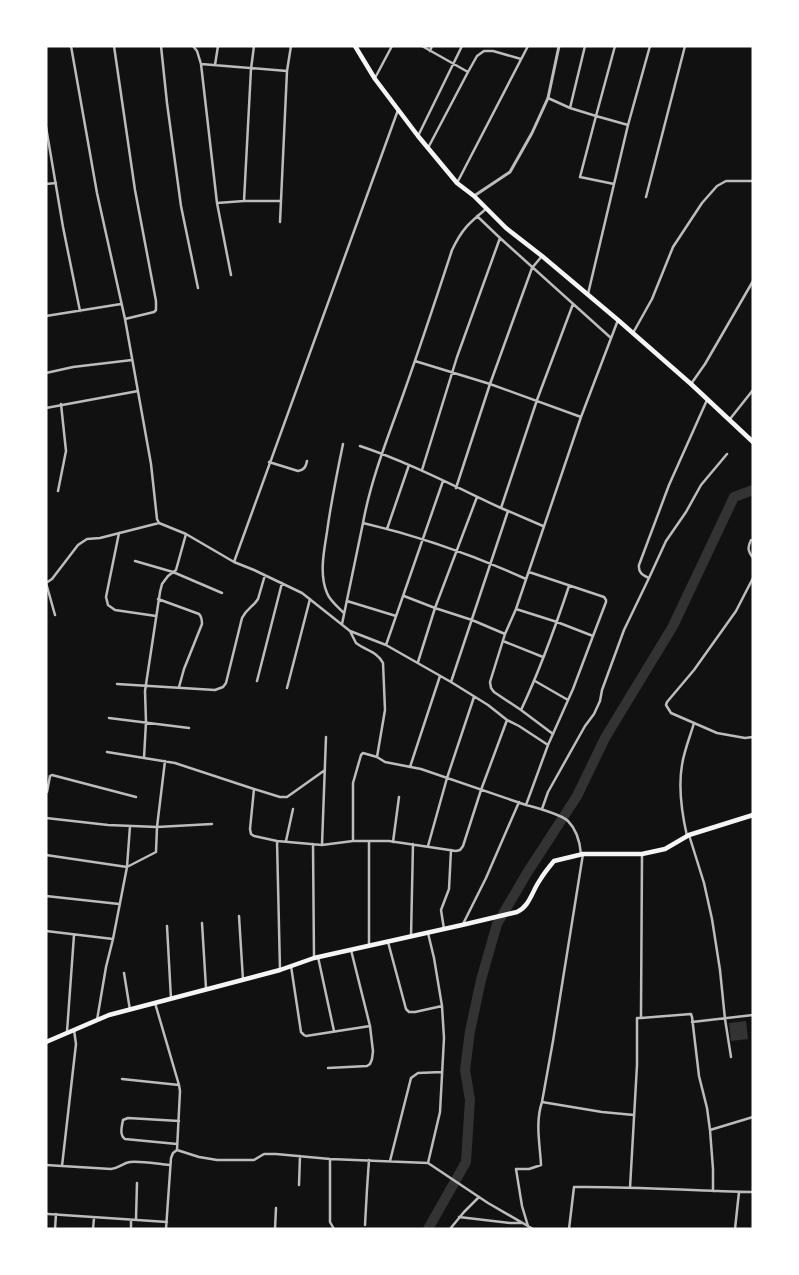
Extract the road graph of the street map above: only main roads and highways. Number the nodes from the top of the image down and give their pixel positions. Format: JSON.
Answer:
{"nodes":[{"id":1,"x":355,"y":46,"type":"edge"},
{"id":2,"x":753,"y":442,"type":"edge"},
{"id":3,"x":753,"y":815,"type":"edge"},
{"id":4,"x":46,"y":1042,"type":"edge"}],
"edges":[{"from":1,"to":2,"type":"main road"},
{"from":3,"to":4,"type":"main road"}]}
